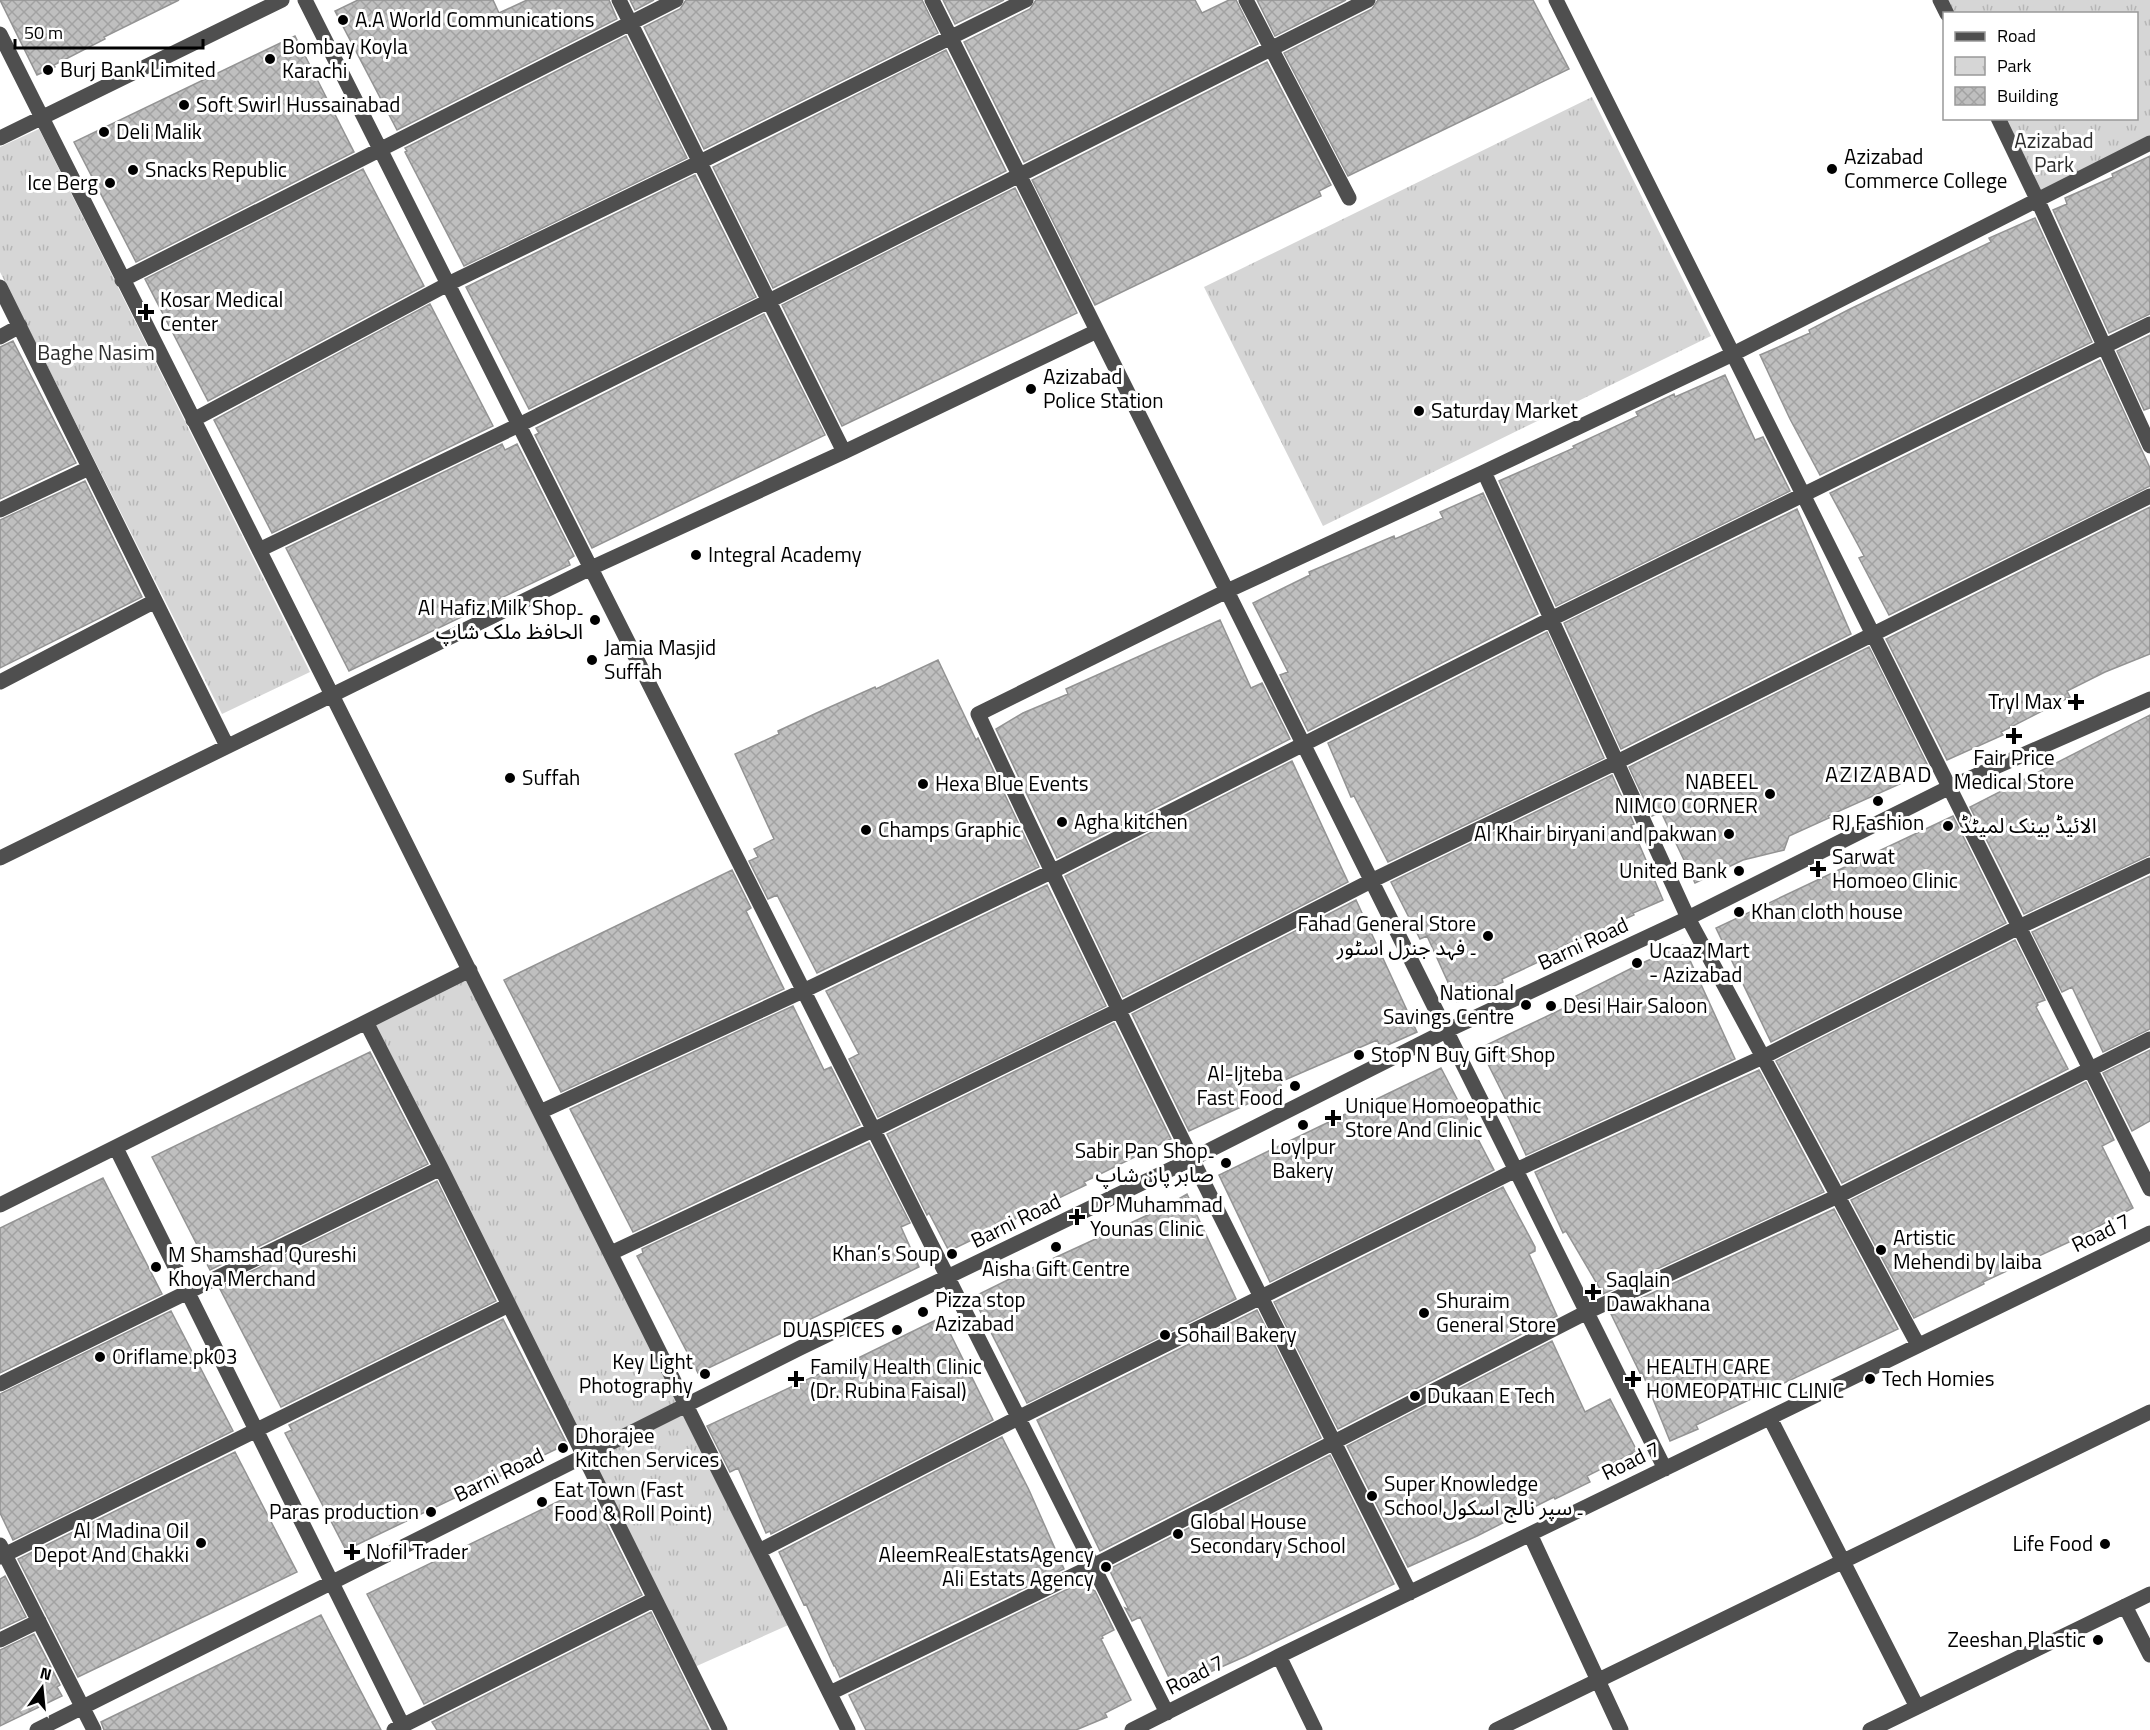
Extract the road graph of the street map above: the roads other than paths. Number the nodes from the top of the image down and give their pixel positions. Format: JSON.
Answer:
{"nodes":[{"id":1,"x":282,"y":0,"type":"edge"},
{"id":2,"x":305,"y":0,"type":"edge"},
{"id":3,"x":619,"y":0,"type":"edge"},
{"id":4,"x":676,"y":0,"type":"edge"},
{"id":5,"x":932,"y":0,"type":"edge"},
{"id":6,"x":1026,"y":0,"type":"edge"},
{"id":7,"x":1246,"y":0,"type":"edge"},
{"id":8,"x":1368,"y":0,"type":"edge"},
{"id":9,"x":1556,"y":0,"type":"edge"},
{"id":10,"x":630,"y":23,"type":"junction"},
{"id":11,"x":0,"y":34,"type":"edge"},
{"id":12,"x":951,"y":38,"type":"junction"},
{"id":13,"x":1271,"y":48,"type":"junction"},
{"id":14,"x":41,"y":119,"type":"junction"},
{"id":15,"x":1999,"y":120,"type":"edge"},
{"id":16,"x":0,"y":138,"type":"edge"},
{"id":17,"x":2150,"y":143,"type":"edge"},
{"id":18,"x":380,"y":149,"type":"junction"},
{"id":19,"x":700,"y":162,"type":"junction"},
{"id":20,"x":1019,"y":175,"type":"junction"},
{"id":21,"x":1349,"y":198,"type":"dead end"},
{"id":22,"x":2037,"y":199,"type":"junction"},
{"id":23,"x":122,"y":280,"type":"junction"},
{"id":24,"x":448,"y":284,"type":"junction"},
{"id":25,"x":0,"y":287,"type":"edge"},
{"id":26,"x":769,"y":302,"type":"junction"},
{"id":27,"x":2150,"y":324,"type":"edge"},
{"id":28,"x":20,"y":326,"type":"junction"},
{"id":29,"x":1097,"y":331,"type":"junction"},
{"id":30,"x":0,"y":337,"type":"edge"},
{"id":31,"x":2104,"y":346,"type":"junction"},
{"id":32,"x":1732,"y":354,"type":"junction"},
{"id":33,"x":193,"y":420,"type":"junction"},
{"id":34,"x":519,"y":425,"type":"junction"},
{"id":35,"x":2150,"y":446,"type":"edge"},
{"id":36,"x":844,"y":452,"type":"junction"},
{"id":37,"x":89,"y":468,"type":"junction"},
{"id":38,"x":1484,"y":472,"type":"junction"},
{"id":39,"x":1804,"y":496,"type":"junction"},
{"id":40,"x":2150,"y":496,"type":"edge"},
{"id":41,"x":0,"y":510,"type":"edge"},
{"id":42,"x":259,"y":550,"type":"junction"},
{"id":43,"x":591,"y":568,"type":"junction"},
{"id":44,"x":1227,"y":591,"type":"junction"},
{"id":45,"x":155,"y":601,"type":"junction"},
{"id":46,"x":1551,"y":620,"type":"junction"},
{"id":47,"x":1873,"y":635,"type":"junction"},
{"id":48,"x":0,"y":682,"type":"edge"},
{"id":49,"x":332,"y":695,"type":"junction"},
{"id":50,"x":2150,"y":699,"type":"edge"},
{"id":51,"x":226,"y":746,"type":"junction"},
{"id":52,"x":1304,"y":746,"type":"junction"},
{"id":53,"x":1617,"y":762,"type":"junction"},
{"id":54,"x":1950,"y":787,"type":"junction"},
{"id":55,"x":0,"y":858,"type":"edge"},
{"id":56,"x":2150,"y":865,"type":"edge"},
{"id":57,"x":1051,"y":872,"type":"junction"},
{"id":58,"x":1371,"y":881,"type":"junction"},
{"id":59,"x":1688,"y":918,"type":"junction"},
{"id":60,"x":2019,"y":927,"type":"junction"},
{"id":61,"x":470,"y":970,"type":"junction"},
{"id":62,"x":803,"y":991,"type":"junction"},
{"id":63,"x":1119,"y":1010,"type":"junction"},
{"id":64,"x":366,"y":1022,"type":"junction"},
{"id":65,"x":1446,"y":1031,"type":"junction"},
{"id":66,"x":2150,"y":1039,"type":"edge"},
{"id":67,"x":1763,"y":1057,"type":"junction"},
{"id":68,"x":2090,"y":1069,"type":"junction"},
{"id":69,"x":540,"y":1112,"type":"junction"},
{"id":70,"x":873,"y":1130,"type":"junction"},
{"id":71,"x":116,"y":1148,"type":"junction"},
{"id":72,"x":1192,"y":1159,"type":"junction"},
{"id":73,"x":441,"y":1168,"type":"junction"},
{"id":74,"x":1516,"y":1170,"type":"junction"},
{"id":75,"x":2150,"y":1189,"type":"edge"},
{"id":76,"x":1838,"y":1196,"type":"junction"},
{"id":77,"x":0,"y":1205,"type":"edge"},
{"id":78,"x":2150,"y":1233,"type":"edge"},
{"id":79,"x":611,"y":1252,"type":"junction"},
{"id":80,"x":948,"y":1278,"type":"junction"},
{"id":81,"x":188,"y":1292,"type":"junction"},
{"id":82,"x":1261,"y":1297,"type":"junction"},
{"id":83,"x":509,"y":1305,"type":"junction"},
{"id":84,"x":1587,"y":1312,"type":"junction"},
{"id":85,"x":1918,"y":1345,"type":"junction"},
{"id":86,"x":0,"y":1384,"type":"edge"},
{"id":87,"x":687,"y":1405,"type":"junction"},
{"id":88,"x":2150,"y":1412,"type":"edge"},
{"id":89,"x":1018,"y":1418,"type":"junction"},
{"id":90,"x":1770,"y":1418,"type":"junction"},
{"id":91,"x":256,"y":1429,"type":"junction"},
{"id":92,"x":1334,"y":1443,"type":"junction"},
{"id":93,"x":585,"y":1456,"type":"junction"},
{"id":94,"x":1665,"y":1469,"type":"junction"},
{"id":95,"x":1530,"y":1534,"type":"junction"},
{"id":96,"x":759,"y":1551,"type":"junction"},
{"id":97,"x":2,"y":1552,"type":"edge"},
{"id":98,"x":1843,"y":1561,"type":"junction"},
{"id":99,"x":1093,"y":1566,"type":"junction"},
{"id":100,"x":331,"y":1582,"type":"junction"},
{"id":101,"x":1410,"y":1593,"type":"junction"},
{"id":102,"x":2150,"y":1594,"type":"edge"},
{"id":103,"x":655,"y":1599,"type":"junction"},
{"id":104,"x":2125,"y":1606,"type":"junction"},
{"id":105,"x":39,"y":1621,"type":"junction"},
{"id":106,"x":0,"y":1640,"type":"edge"},
{"id":107,"x":2150,"y":1655,"type":"edge"},
{"id":108,"x":1279,"y":1656,"type":"junction"},
{"id":109,"x":1598,"y":1680,"type":"junction"},
{"id":110,"x":830,"y":1692,"type":"junction"},
{"id":111,"x":83,"y":1707,"type":"junction"},
{"id":112,"x":1917,"y":1707,"type":"junction"},
{"id":113,"x":1167,"y":1713,"type":"junction"},
{"id":114,"x":401,"y":1729,"type":"edge"},
{"id":115,"x":37,"y":1730,"type":"edge"},
{"id":116,"x":94,"y":1730,"type":"edge"},
{"id":117,"x":720,"y":1730,"type":"edge"},
{"id":118,"x":848,"y":1730,"type":"edge"},
{"id":119,"x":1132,"y":1730,"type":"edge"},
{"id":120,"x":1315,"y":1730,"type":"edge"},
{"id":121,"x":1496,"y":1730,"type":"edge"},
{"id":122,"x":1621,"y":1730,"type":"edge"},
{"id":123,"x":1870,"y":1730,"type":"edge"}],
"edges":[{"from":1,"to":14,"type":"street"},
{"from":2,"to":18,"type":"street"},
{"from":3,"to":10,"type":"street"},
{"from":4,"to":10,"type":"street"},
{"from":5,"to":12,"type":"street"},
{"from":6,"to":12,"type":"street"},
{"from":7,"to":13,"type":"street"},
{"from":8,"to":13,"type":"street"},
{"from":9,"to":32,"type":"street"},
{"from":10,"to":18,"type":"street"},
{"from":10,"to":19,"type":"street"},
{"from":11,"to":14,"type":"street"},
{"from":12,"to":19,"type":"street"},
{"from":12,"to":20,"type":"street"},
{"from":13,"to":20,"type":"street"},
{"from":13,"to":21,"type":"street"},
{"from":14,"to":16,"type":"street"},
{"from":14,"to":23,"type":"street"},
{"from":15,"to":22,"type":"street"},
{"from":17,"to":22,"type":"street"},
{"from":18,"to":23,"type":"street"},
{"from":18,"to":24,"type":"street"},
{"from":19,"to":24,"type":"street"},
{"from":19,"to":26,"type":"street"},
{"from":20,"to":26,"type":"street"},
{"from":20,"to":29,"type":"street"},
{"from":22,"to":31,"type":"street"},
{"from":22,"to":32,"type":"street"},
{"from":23,"to":33,"type":"street"},
{"from":24,"to":33,"type":"street"},
{"from":24,"to":34,"type":"street"},
{"from":25,"to":28,"type":"street"},
{"from":26,"to":34,"type":"street"},
{"from":26,"to":36,"type":"street"},
{"from":27,"to":31,"type":"street"},
{"from":28,"to":30,"type":"street"},
{"from":28,"to":37,"type":"street"},
{"from":29,"to":36,"type":"street"},
{"from":29,"to":44,"type":"street"},
{"from":31,"to":35,"type":"street"},
{"from":31,"to":39,"type":"street"},
{"from":32,"to":38,"type":"street"},
{"from":32,"to":39,"type":"street"},
{"from":33,"to":42,"type":"street"},
{"from":34,"to":42,"type":"street"},
{"from":34,"to":43,"type":"street"},
{"from":36,"to":43,"type":"street"},
{"from":37,"to":41,"type":"street"},
{"from":37,"to":45,"type":"street"},
{"from":38,"to":44,"type":"street"},
{"from":38,"to":46,"type":"street"},
{"from":39,"to":46,"type":"street"},
{"from":39,"to":47,"type":"street"},
{"from":40,"to":47,"type":"street"},
{"from":42,"to":49,"type":"street"},
{"from":43,"to":49,"type":"street"},
{"from":43,"to":62,"type":"street"},
{"from":44,"to":52,"type":"street"},
{"from":44,"to":57,"type":"street"},
{"from":45,"to":48,"type":"street"},
{"from":45,"to":51,"type":"street"},
{"from":46,"to":52,"type":"street"},
{"from":46,"to":53,"type":"street"},
{"from":47,"to":53,"type":"street"},
{"from":47,"to":54,"type":"street"},
{"from":49,"to":51,"type":"street"},
{"from":49,"to":61,"type":"street"},
{"from":50,"to":54,"type":"street","name":"Barni Road"},
{"from":51,"to":55,"type":"street"},
{"from":52,"to":57,"type":"street"},
{"from":52,"to":58,"type":"street"},
{"from":53,"to":58,"type":"street"},
{"from":53,"to":59,"type":"street"},
{"from":54,"to":59,"type":"street","name":"Barni Road"},
{"from":54,"to":60,"type":"street"},
{"from":56,"to":60,"type":"street"},
{"from":57,"to":62,"type":"street"},
{"from":57,"to":63,"type":"street"},
{"from":58,"to":63,"type":"street"},
{"from":58,"to":65,"type":"street"},
{"from":59,"to":65,"type":"street","name":"Barni Road"},
{"from":59,"to":67,"type":"street"},
{"from":60,"to":67,"type":"street"},
{"from":60,"to":68,"type":"street"},
{"from":61,"to":64,"type":"street"},
{"from":61,"to":69,"type":"street"},
{"from":62,"to":69,"type":"street"},
{"from":62,"to":70,"type":"street"},
{"from":63,"to":70,"type":"street"},
{"from":63,"to":72,"type":"street"},
{"from":64,"to":71,"type":"street"},
{"from":64,"to":73,"type":"street"},
{"from":65,"to":72,"type":"street","name":"Barni Road"},
{"from":65,"to":74,"type":"street"},
{"from":66,"to":68,"type":"street"},
{"from":67,"to":74,"type":"street"},
{"from":67,"to":76,"type":"street"},
{"from":68,"to":75,"type":"street"},
{"from":68,"to":76,"type":"street"},
{"from":69,"to":79,"type":"street"},
{"from":70,"to":79,"type":"street"},
{"from":70,"to":80,"type":"street"},
{"from":71,"to":77,"type":"street"},
{"from":71,"to":81,"type":"street"},
{"from":72,"to":80,"type":"street","name":"Barni Road"},
{"from":72,"to":82,"type":"street"},
{"from":73,"to":81,"type":"street"},
{"from":73,"to":83,"type":"street"},
{"from":74,"to":82,"type":"street"},
{"from":74,"to":84,"type":"street"},
{"from":76,"to":84,"type":"street"},
{"from":76,"to":85,"type":"street"},
{"from":78,"to":85,"type":"street","name":"Road 7"},
{"from":79,"to":87,"type":"street"},
{"from":80,"to":87,"type":"street","name":"Barni Road"},
{"from":80,"to":89,"type":"street"},
{"from":81,"to":86,"type":"street"},
{"from":81,"to":91,"type":"street"},
{"from":82,"to":89,"type":"street"},
{"from":82,"to":92,"type":"street"},
{"from":83,"to":91,"type":"street"},
{"from":83,"to":93,"type":"street"},
{"from":84,"to":92,"type":"street"},
{"from":84,"to":94,"type":"street"},
{"from":85,"to":90,"type":"street","name":"Road 7"},
{"from":87,"to":93,"type":"street","name":"Barni Road"},
{"from":87,"to":96,"type":"street"},
{"from":88,"to":98,"type":"street"},
{"from":89,"to":96,"type":"street"},
{"from":89,"to":99,"type":"street"},
{"from":90,"to":94,"type":"street","name":"Road 7"},
{"from":90,"to":98,"type":"street"},
{"from":91,"to":97,"type":"street"},
{"from":91,"to":100,"type":"street"},
{"from":92,"to":99,"type":"street"},
{"from":92,"to":101,"type":"street"},
{"from":93,"to":100,"type":"street","name":"Barni Road"},
{"from":93,"to":103,"type":"street"},
{"from":94,"to":95,"type":"street","name":"Road 7"},
{"from":95,"to":101,"type":"street","name":"Road 7"},
{"from":95,"to":109,"type":"street"},
{"from":96,"to":110,"type":"street"},
{"from":97,"to":105,"type":"street"},
{"from":98,"to":109,"type":"street"},
{"from":98,"to":112,"type":"street"},
{"from":99,"to":110,"type":"street"},
{"from":99,"to":113,"type":"street"},
{"from":100,"to":111,"type":"street","name":"Barni Road"},
{"from":100,"to":114,"type":"street"},
{"from":101,"to":108,"type":"street","name":"Road 7"},
{"from":102,"to":104,"type":"street"},
{"from":103,"to":114,"type":"street"},
{"from":103,"to":117,"type":"street"},
{"from":104,"to":107,"type":"street"},
{"from":104,"to":112,"type":"street"},
{"from":105,"to":106,"type":"street"},
{"from":105,"to":111,"type":"street"},
{"from":108,"to":113,"type":"street","name":"Road 7"},
{"from":108,"to":120,"type":"street"},
{"from":109,"to":121,"type":"street"},
{"from":109,"to":122,"type":"street"},
{"from":110,"to":118,"type":"street"},
{"from":111,"to":115,"type":"street","name":"Barni Road"},
{"from":111,"to":116,"type":"street"},
{"from":112,"to":123,"type":"street"},
{"from":113,"to":119,"type":"street","name":"Road 7"}]}
